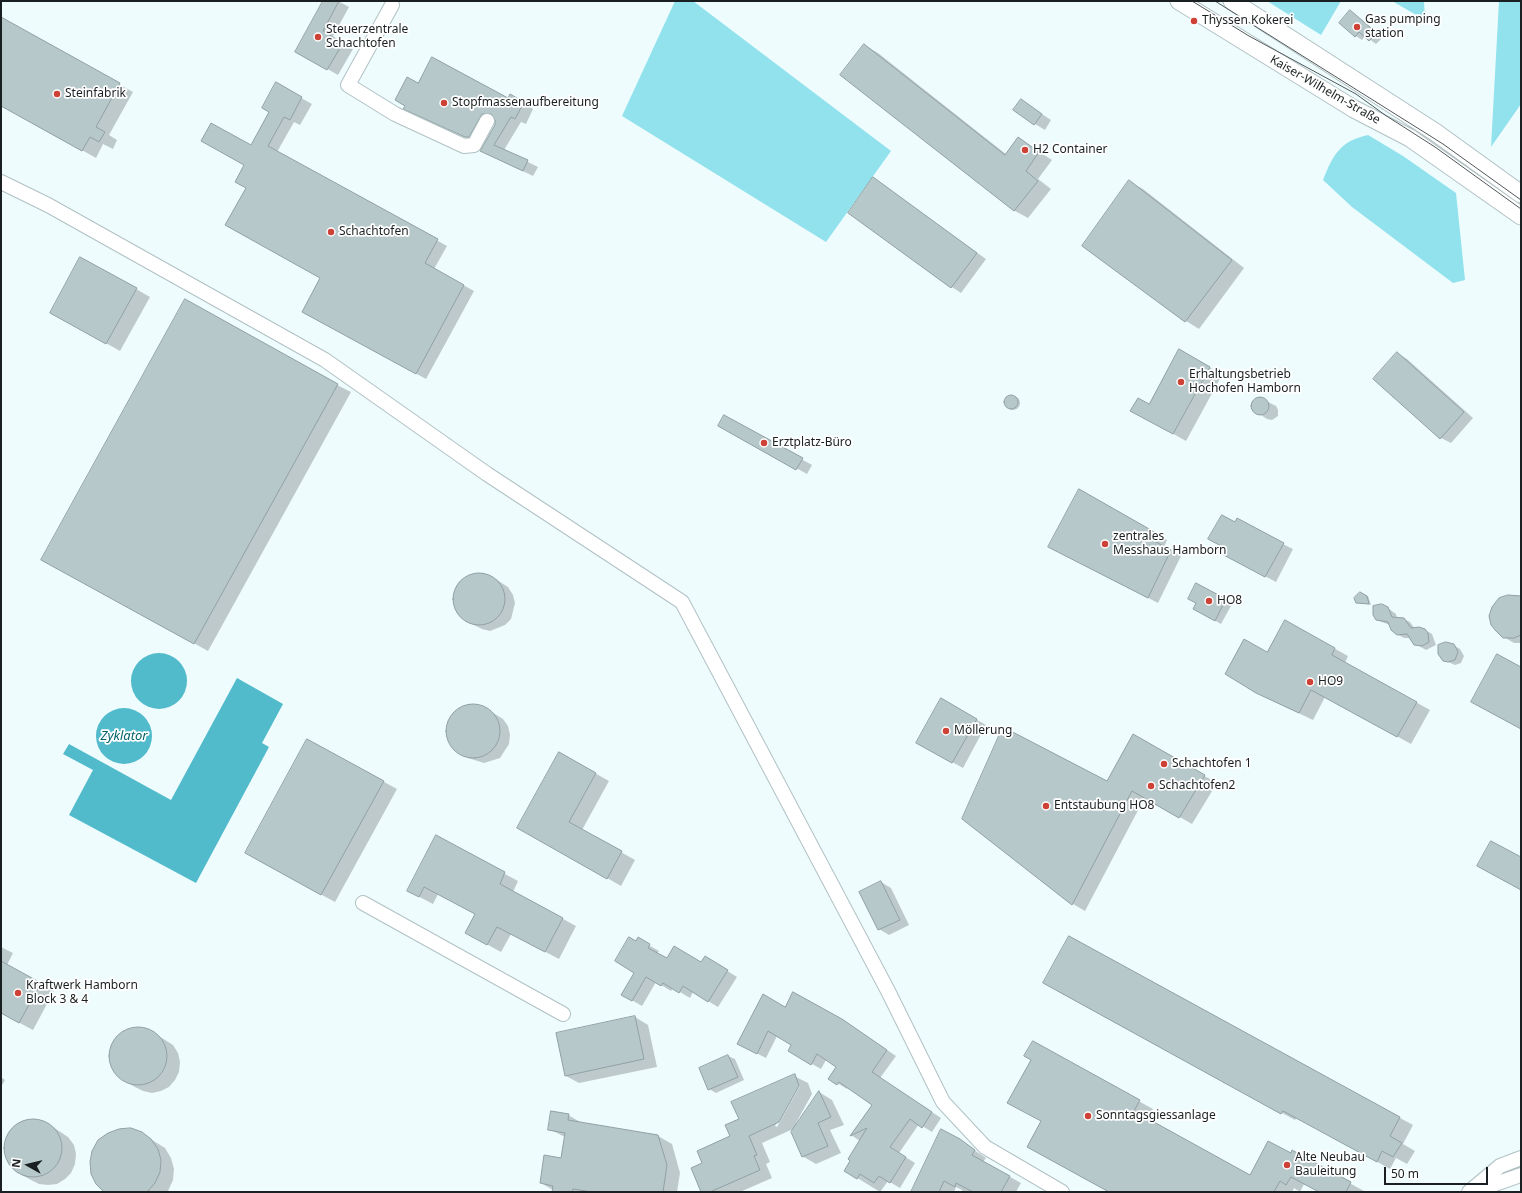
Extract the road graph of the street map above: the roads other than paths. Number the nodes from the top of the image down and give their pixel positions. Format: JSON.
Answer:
{"nodes":[{"id":1,"x":1179,"y":1,"type":"edge"},
{"id":2,"x":1232,"y":1,"type":"edge"},
{"id":3,"x":392,"y":5,"type":"dead end"},
{"id":4,"x":487,"y":122,"type":"dead end"},
{"id":5,"x":1,"y":182,"type":"edge"},
{"id":6,"x":1521,"y":194,"type":"edge"},
{"id":7,"x":1521,"y":216,"type":"edge"},
{"id":8,"x":363,"y":903,"type":"dead end"},
{"id":9,"x":563,"y":1014,"type":"dead end"},
{"id":10,"x":1521,"y":1158,"type":"edge"},
{"id":11,"x":1521,"y":1175,"type":"edge"},
{"id":12,"x":1062,"y":1192,"type":"edge"},
{"id":13,"x":1470,"y":1192,"type":"edge"}],
"edges":[{"from":1,"to":7,"type":"main road","name":"Kaiser-Wilhelm-Straße"},
{"from":2,"to":6,"type":"main road","name":"Kaiser-Wilhelm-Straße"},
{"from":3,"to":4,"type":"street"},
{"from":5,"to":12,"type":"street"},
{"from":8,"to":9,"type":"street"},
{"from":10,"to":13,"type":"street"},
{"from":11,"to":13,"type":"street"}]}
